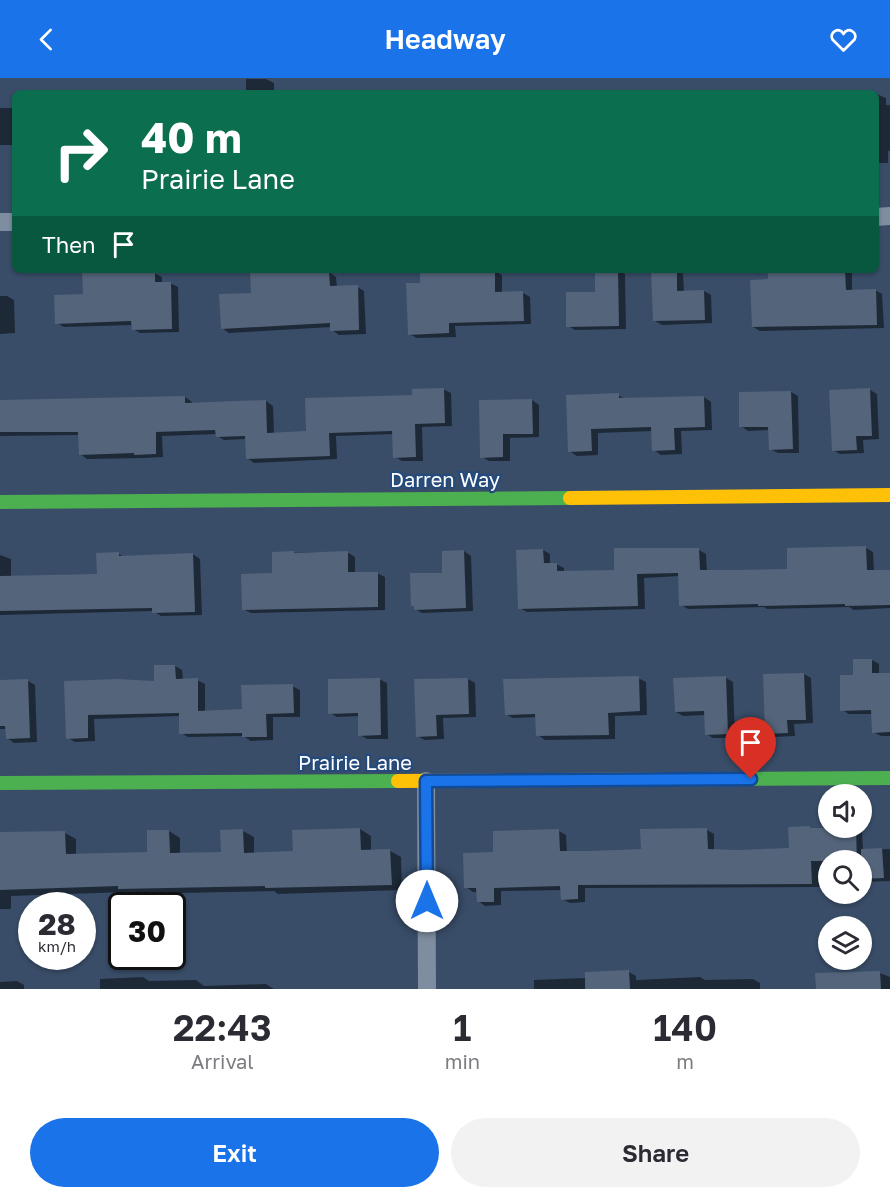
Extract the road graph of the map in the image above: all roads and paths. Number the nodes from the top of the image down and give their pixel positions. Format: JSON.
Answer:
{"nodes":[{"id":1,"x":890,"y":495,"type":"edge"},
{"id":2,"x":0,"y":502,"type":"edge"},
{"id":3,"x":890,"y":778,"type":"edge"},
{"id":4,"x":426,"y":781,"type":"junction"},
{"id":5,"x":0,"y":783,"type":"edge"},
{"id":6,"x":427,"y":989,"type":"edge"}],
"edges":[{"from":1,"to":2,"type":"street","name":"Darren Way"},
{"from":3,"to":4,"type":"street","name":"Prairie Lane"},
{"from":4,"to":5,"type":"street","name":"Prairie Lane"},
{"from":4,"to":6,"type":"street"}]}
